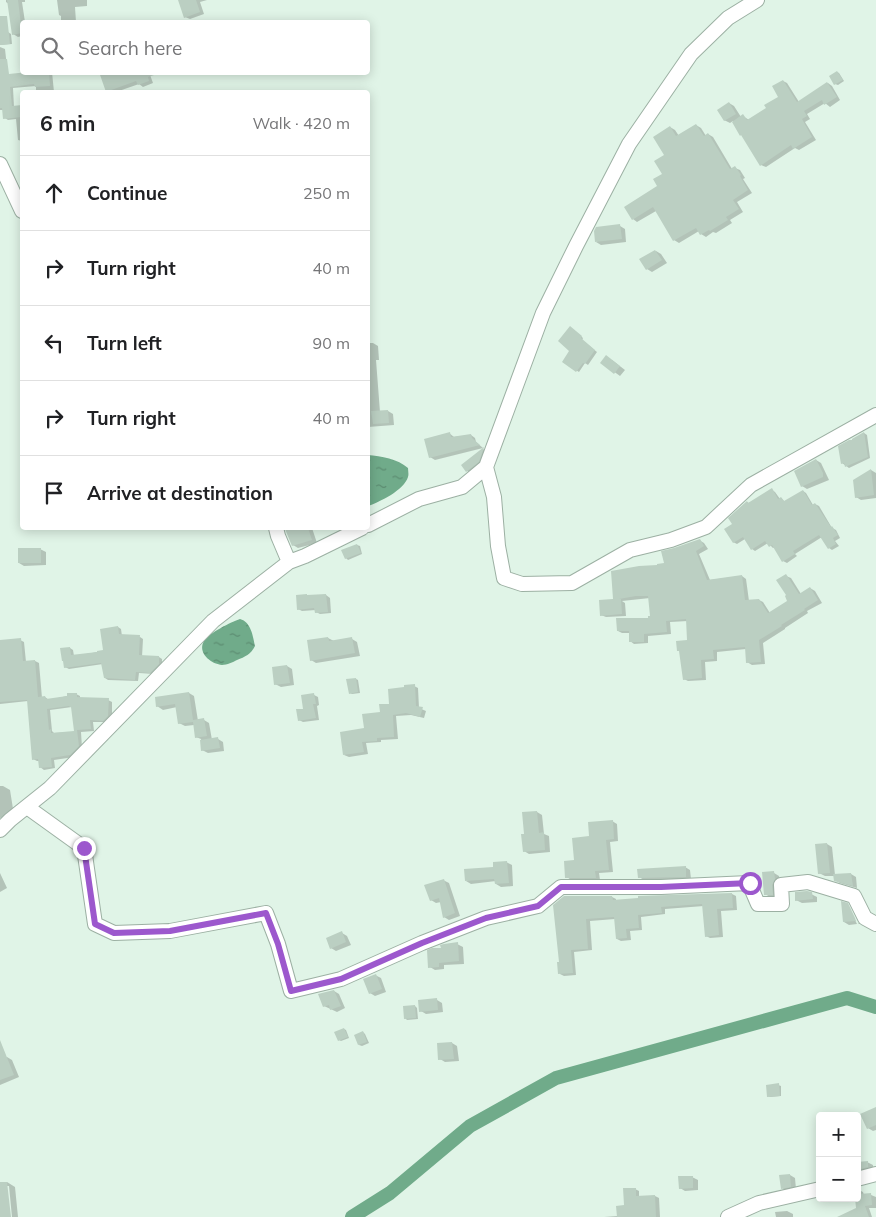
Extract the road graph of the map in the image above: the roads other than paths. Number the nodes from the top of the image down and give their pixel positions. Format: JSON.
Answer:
{"nodes":[{"id":1,"x":757,"y":0,"type":"edge"},
{"id":2,"x":0,"y":164,"type":"edge"},
{"id":3,"x":20,"y":207,"type":"edge"},
{"id":4,"x":876,"y":415,"type":"edge"},
{"id":5,"x":486,"y":467,"type":"junction"},
{"id":6,"x":370,"y":524,"type":"edge"},
{"id":7,"x":276,"y":530,"type":"edge"},
{"id":8,"x":358,"y":530,"type":"edge"},
{"id":9,"x":289,"y":562,"type":"junction"},
{"id":10,"x":27,"y":807,"type":"junction"},
{"id":11,"x":0,"y":830,"type":"edge"},
{"id":12,"x":876,"y":924,"type":"edge"},
{"id":13,"x":876,"y":1174,"type":"edge"},
{"id":14,"x":861,"y":1178,"type":"edge"},
{"id":15,"x":816,"y":1190,"type":"edge"},
{"id":16,"x":728,"y":1217,"type":"edge"}],
"edges":[{"from":1,"to":5,"type":"street"},
{"from":2,"to":3,"type":"street"},
{"from":4,"to":5,"type":"street"},
{"from":5,"to":6,"type":"street"},
{"from":7,"to":9,"type":"street"},
{"from":8,"to":9,"type":"street"},
{"from":9,"to":10,"type":"street"},
{"from":10,"to":11,"type":"street"},
{"from":10,"to":12,"type":"street"},
{"from":13,"to":14,"type":"street"},
{"from":15,"to":16,"type":"street"}]}
